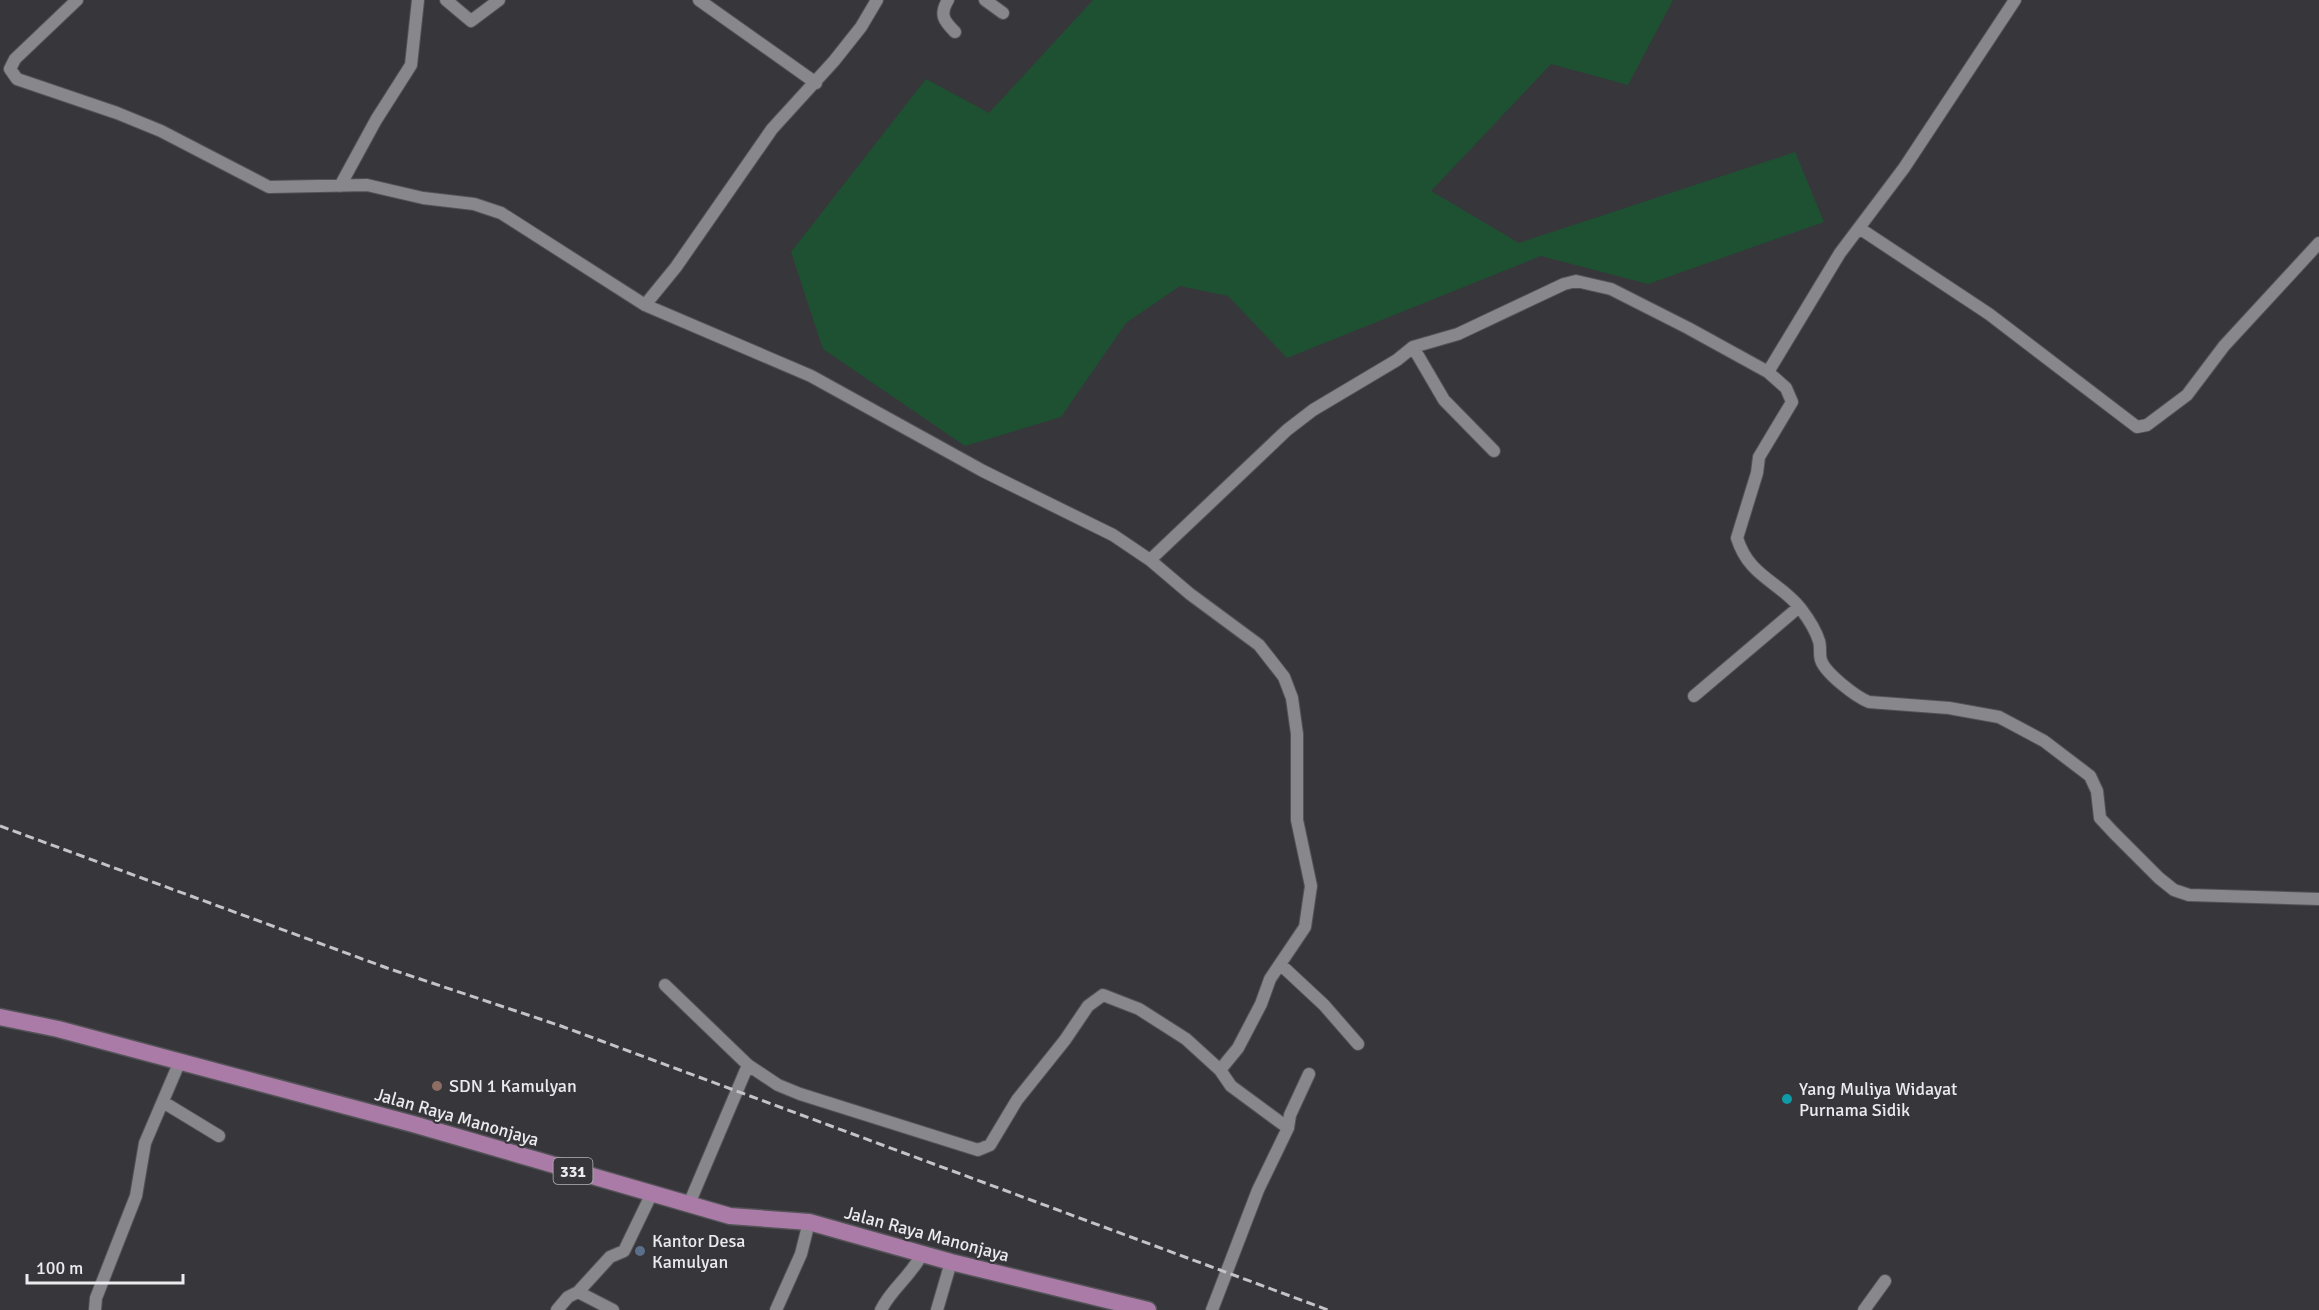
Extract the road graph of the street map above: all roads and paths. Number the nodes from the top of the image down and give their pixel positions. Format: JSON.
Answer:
{"nodes":[{"id":1,"x":77,"y":0,"type":"edge"},
{"id":2,"x":418,"y":0,"type":"edge"},
{"id":3,"x":446,"y":0,"type":"edge"},
{"id":4,"x":499,"y":0,"type":"edge"},
{"id":5,"x":699,"y":0,"type":"edge"},
{"id":6,"x":877,"y":0,"type":"edge"},
{"id":7,"x":948,"y":0,"type":"edge"},
{"id":8,"x":985,"y":0,"type":"edge"},
{"id":9,"x":2015,"y":0,"type":"edge"},
{"id":10,"x":1003,"y":13,"type":"dead end"},
{"id":11,"x":955,"y":32,"type":"dead end"},
{"id":12,"x":11,"y":65,"type":"junction"},
{"id":13,"x":0,"y":75,"type":"edge"},
{"id":14,"x":816,"y":83,"type":"junction"},
{"id":15,"x":340,"y":186,"type":"junction"},
{"id":16,"x":1859,"y":228,"type":"junction"},
{"id":17,"x":2319,"y":243,"type":"edge"},
{"id":18,"x":645,"y":305,"type":"junction"},
{"id":19,"x":1413,"y":347,"type":"junction"},
{"id":20,"x":1768,"y":372,"type":"junction"},
{"id":21,"x":1494,"y":451,"type":"dead end"},
{"id":22,"x":1150,"y":560,"type":"junction"},
{"id":23,"x":1799,"y":606,"type":"junction"},
{"id":24,"x":1694,"y":696,"type":"dead end"},
{"id":25,"x":2319,"y":898,"type":"edge"},
{"id":26,"x":1280,"y":964,"type":"junction"},
{"id":27,"x":665,"y":985,"type":"dead end"},
{"id":28,"x":0,"y":1017,"type":"edge"},
{"id":29,"x":1358,"y":1044,"type":"dead end"},
{"id":30,"x":180,"y":1061,"type":"junction"},
{"id":31,"x":748,"y":1065,"type":"junction"},
{"id":32,"x":1220,"y":1070,"type":"junction"},
{"id":33,"x":1309,"y":1074,"type":"dead end"},
{"id":34,"x":163,"y":1102,"type":"junction"},
{"id":35,"x":1288,"y":1128,"type":"junction"},
{"id":36,"x":219,"y":1136,"type":"dead end"},
{"id":37,"x":652,"y":1193,"type":"junction"},
{"id":38,"x":689,"y":1204,"type":"junction"},
{"id":39,"x":809,"y":1222,"type":"junction"},
{"id":40,"x":922,"y":1254,"type":"junction"},
{"id":41,"x":951,"y":1262,"type":"junction"},
{"id":42,"x":1885,"y":1281,"type":"dead end"},
{"id":43,"x":578,"y":1292,"type":"junction"},
{"id":44,"x":95,"y":1310,"type":"edge"},
{"id":45,"x":557,"y":1310,"type":"edge"},
{"id":46,"x":613,"y":1310,"type":"edge"},
{"id":47,"x":776,"y":1310,"type":"edge"},
{"id":48,"x":881,"y":1310,"type":"edge"},
{"id":49,"x":937,"y":1310,"type":"edge"},
{"id":50,"x":1148,"y":1310,"type":"edge"},
{"id":51,"x":1212,"y":1310,"type":"edge"},
{"id":52,"x":1863,"y":1310,"type":"edge"}],
"edges":[{"from":1,"to":12,"type":"street"},
{"from":2,"to":15,"type":"street"},
{"from":3,"to":4,"type":"street"},
{"from":5,"to":14,"type":"street"},
{"from":6,"to":14,"type":"street"},
{"from":7,"to":11,"type":"street"},
{"from":8,"to":10,"type":"street"},
{"from":9,"to":16,"type":"street"},
{"from":12,"to":13,"type":"street"},
{"from":12,"to":15,"type":"street"},
{"from":14,"to":18,"type":"street"},
{"from":15,"to":18,"type":"street"},
{"from":16,"to":17,"type":"street"},
{"from":16,"to":20,"type":"street"},
{"from":18,"to":22,"type":"street"},
{"from":19,"to":20,"type":"street"},
{"from":19,"to":21,"type":"street"},
{"from":19,"to":22,"type":"street"},
{"from":20,"to":23,"type":"street"},
{"from":22,"to":26,"type":"street"},
{"from":23,"to":24,"type":"street"},
{"from":23,"to":25,"type":"street"},
{"from":26,"to":29,"type":"street"},
{"from":26,"to":32,"type":"street"},
{"from":27,"to":31,"type":"street"},
{"from":28,"to":30,"type":"main road","name":"Jalan Raya Manonjaya","number":"331"},
{"from":30,"to":34,"type":"street"},
{"from":30,"to":37,"type":"main road","name":"Jalan Raya Manonjaya","number":"331"},
{"from":31,"to":32,"type":"street"},
{"from":31,"to":38,"type":"street"},
{"from":32,"to":35,"type":"street"},
{"from":33,"to":35,"type":"street"},
{"from":34,"to":36,"type":"street"},
{"from":34,"to":44,"type":"street"},
{"from":35,"to":51,"type":"street"},
{"from":37,"to":38,"type":"main road","name":"Jalan Raya Manonjaya","number":"331"},
{"from":37,"to":43,"type":"street"},
{"from":38,"to":39,"type":"main road","name":"Jalan Raya Manonjaya","number":"331"},
{"from":39,"to":40,"type":"main road","name":"Jalan Raya Manonjaya","number":"331"},
{"from":39,"to":47,"type":"street"},
{"from":40,"to":41,"type":"main road","name":"Jalan Raya Manonjaya","number":"331"},
{"from":40,"to":48,"type":"street"},
{"from":41,"to":49,"type":"street"},
{"from":41,"to":50,"type":"main road","name":"Jalan Raya Manonjaya","number":"331"},
{"from":42,"to":52,"type":"street"},
{"from":43,"to":45,"type":"street"},
{"from":43,"to":46,"type":"street"}]}
